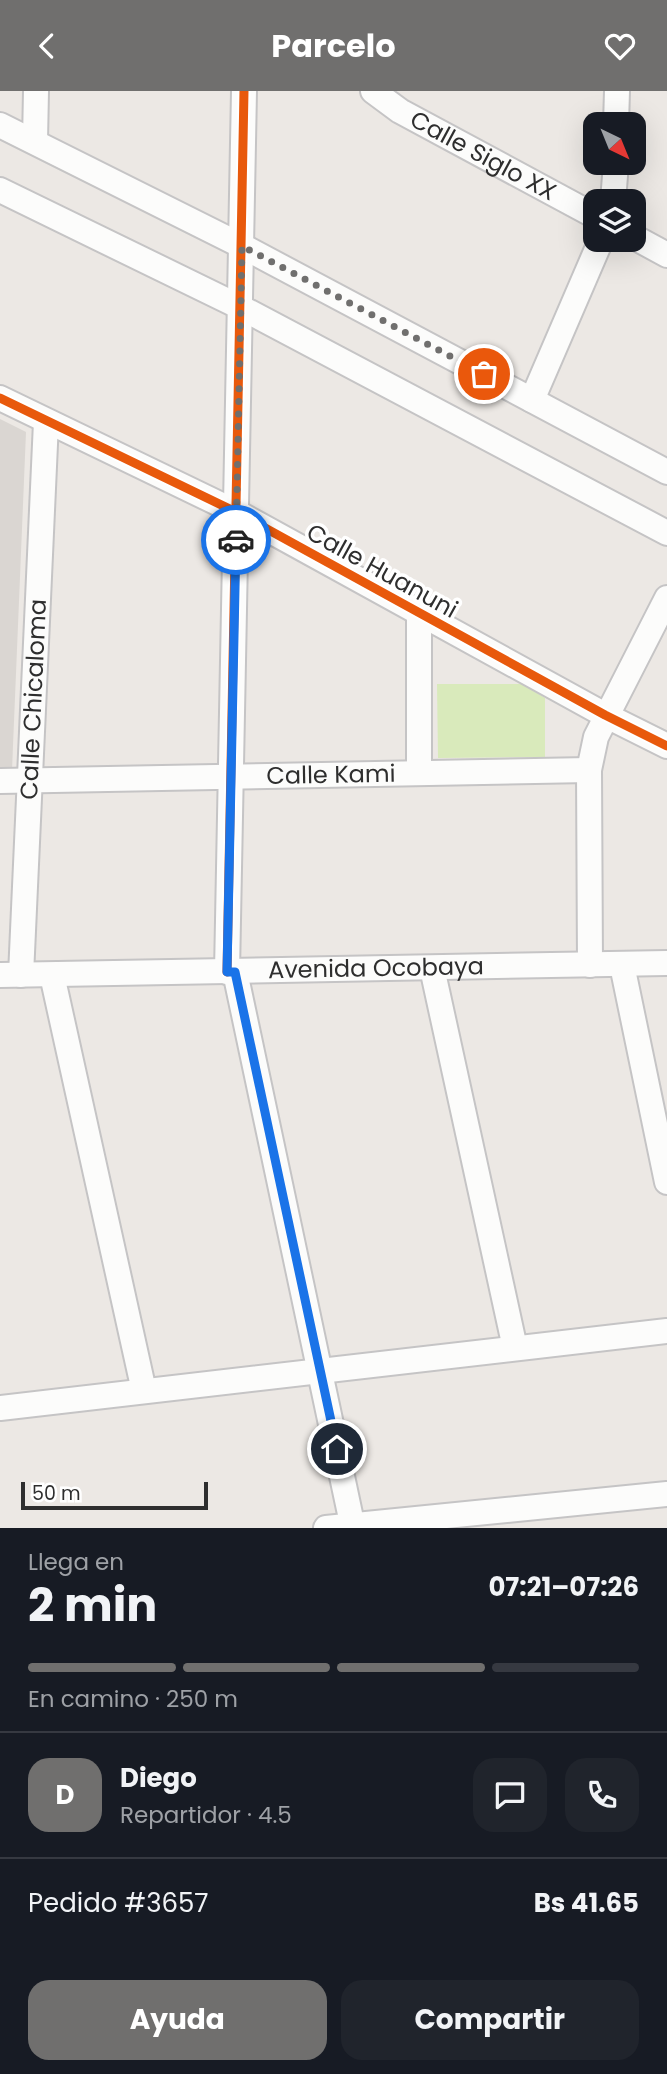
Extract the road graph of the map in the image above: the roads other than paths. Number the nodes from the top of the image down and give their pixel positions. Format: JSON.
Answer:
{"nodes":[{"id":1,"x":36,"y":91,"type":"edge"},
{"id":2,"x":244,"y":91,"type":"edge"},
{"id":3,"x":373,"y":91,"type":"edge"},
{"id":4,"x":617,"y":91,"type":"edge"},
{"id":5,"x":617,"y":112,"type":"edge"},
{"id":6,"x":0,"y":125,"type":"edge"},
{"id":7,"x":35,"y":141,"type":"junction"},
{"id":8,"x":0,"y":190,"type":"edge"},
{"id":9,"x":583,"y":210,"type":"edge"},
{"id":10,"x":646,"y":244,"type":"edge"},
{"id":11,"x":242,"y":246,"type":"junction"},
{"id":12,"x":596,"y":252,"type":"edge"},
{"id":13,"x":667,"y":255,"type":"edge"},
{"id":14,"x":240,"y":307,"type":"junction"},
{"id":15,"x":0,"y":398,"type":"edge"},
{"id":16,"x":532,"y":400,"type":"junction"},
{"id":17,"x":46,"y":422,"type":"junction"},
{"id":18,"x":667,"y":472,"type":"edge"},
{"id":19,"x":236,"y":512,"type":"junction"},
{"id":20,"x":667,"y":533,"type":"edge"},
{"id":21,"x":667,"y":598,"type":"edge"},
{"id":22,"x":419,"y":614,"type":"junction"},
{"id":23,"x":605,"y":715,"type":"junction"},
{"id":24,"x":667,"y":746,"type":"edge"},
{"id":25,"x":589,"y":770,"type":"junction"},
{"id":26,"x":419,"y":773,"type":"junction"},
{"id":27,"x":231,"y":777,"type":"junction"},
{"id":28,"x":0,"y":781,"type":"edge"},
{"id":29,"x":29,"y":781,"type":"junction"},
{"id":30,"x":667,"y":963,"type":"edge"},
{"id":31,"x":590,"y":965,"type":"junction"},
{"id":32,"x":622,"y":965,"type":"junction"},
{"id":33,"x":432,"y":968,"type":"junction"},
{"id":34,"x":231,"y":972,"type":"junction"},
{"id":35,"x":10,"y":975,"type":"edge"},
{"id":36,"x":52,"y":975,"type":"junction"},
{"id":37,"x":665,"y":1167,"type":"edge"},
{"id":38,"x":667,"y":1331,"type":"edge"},
{"id":39,"x":515,"y":1348,"type":"junction"},
{"id":40,"x":321,"y":1372,"type":"junction"},
{"id":41,"x":144,"y":1391,"type":"junction"},
{"id":42,"x":0,"y":1408,"type":"edge"},
{"id":43,"x":667,"y":1494,"type":"edge"},
{"id":44,"x":353,"y":1526,"type":"edge"},
{"id":45,"x":326,"y":1528,"type":"edge"}],
"edges":[{"from":1,"to":7,"type":"street"},
{"from":2,"to":11,"type":"street"},
{"from":3,"to":9,"type":"street","name":"Calle Siglo XX"},
{"from":4,"to":5,"type":"street"},
{"from":6,"to":7,"type":"street"},
{"from":7,"to":11,"type":"street"},
{"from":8,"to":14,"type":"street"},
{"from":10,"to":13,"type":"street"},
{"from":11,"to":14,"type":"street"},
{"from":11,"to":16,"type":"street"},
{"from":12,"to":16,"type":"street"},
{"from":14,"to":19,"type":"street"},
{"from":14,"to":20,"type":"street"},
{"from":15,"to":17,"type":"street","name":"Calle Huanuni"},
{"from":16,"to":18,"type":"street"},
{"from":17,"to":19,"type":"street","name":"Calle Huanuni"},
{"from":17,"to":29,"type":"street","name":"Calle Chicaloma"},
{"from":19,"to":22,"type":"street","name":"Calle Huanuni"},
{"from":19,"to":27,"type":"street"},
{"from":21,"to":23,"type":"street"},
{"from":22,"to":23,"type":"street","name":"Calle Huanuni"},
{"from":22,"to":26,"type":"street"},
{"from":23,"to":24,"type":"street","name":"Calle Huanuni"},
{"from":23,"to":25,"type":"street"},
{"from":25,"to":26,"type":"street","name":"Calle Kami"},
{"from":25,"to":31,"type":"street"},
{"from":26,"to":27,"type":"street","name":"Calle Kami"},
{"from":27,"to":29,"type":"street","name":"Calle Kami"},
{"from":27,"to":34,"type":"street"},
{"from":28,"to":29,"type":"street","name":"Calle Kami"},
{"from":29,"to":35,"type":"street","name":"Calle Chicaloma"},
{"from":30,"to":32,"type":"street","name":"Avenida Ocobaya"},
{"from":31,"to":32,"type":"street","name":"Avenida Ocobaya"},
{"from":31,"to":33,"type":"street","name":"Avenida Ocobaya"},
{"from":32,"to":37,"type":"street"},
{"from":33,"to":34,"type":"street","name":"Avenida Ocobaya"},
{"from":33,"to":39,"type":"street"},
{"from":34,"to":36,"type":"street","name":"Avenida Ocobaya"},
{"from":34,"to":40,"type":"street"},
{"from":35,"to":36,"type":"street","name":"Avenida Ocobaya"},
{"from":36,"to":41,"type":"street"},
{"from":38,"to":39,"type":"street"},
{"from":39,"to":40,"type":"street"},
{"from":40,"to":41,"type":"street"},
{"from":40,"to":44,"type":"street"},
{"from":41,"to":42,"type":"street"},
{"from":43,"to":44,"type":"street"},
{"from":44,"to":45,"type":"street"}]}
